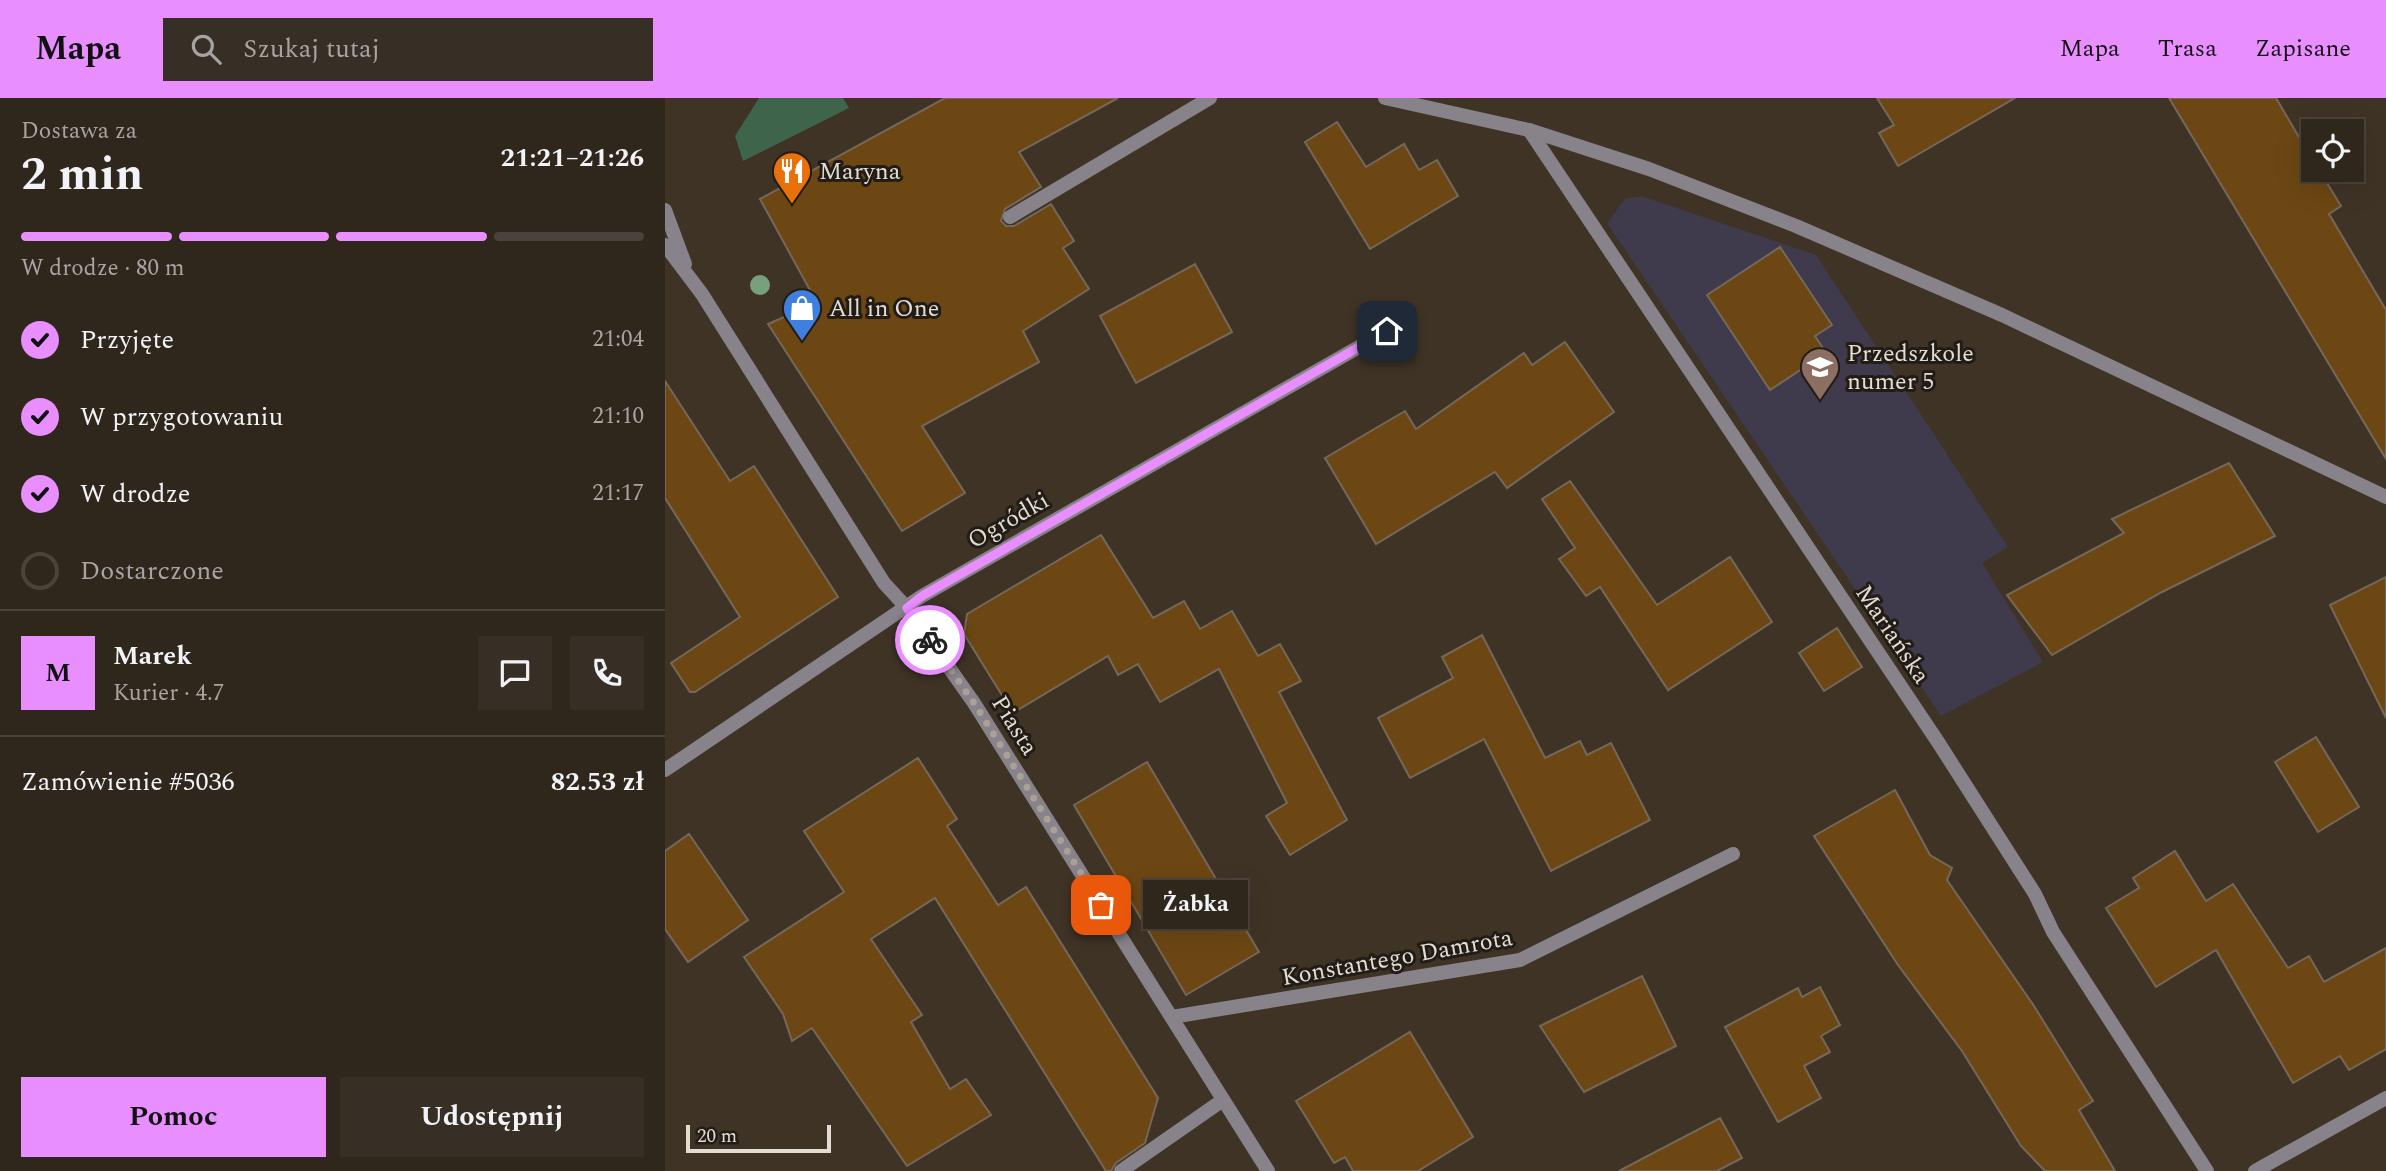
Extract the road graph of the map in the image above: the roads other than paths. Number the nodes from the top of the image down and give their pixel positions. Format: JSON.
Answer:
{"nodes":[{"id":1,"x":1210,"y":98,"type":"edge"},
{"id":2,"x":1385,"y":98,"type":"edge"},
{"id":3,"x":1529,"y":130,"type":"junction"},
{"id":4,"x":665,"y":210,"type":"edge"},
{"id":5,"x":1010,"y":217,"type":"dead end"},
{"id":6,"x":665,"y":245,"type":"edge"},
{"id":7,"x":690,"y":275,"type":"junction"},
{"id":8,"x":1387,"y":331,"type":"dead end"},
{"id":9,"x":2386,"y":498,"type":"edge"},
{"id":10,"x":907,"y":608,"type":"junction"},
{"id":11,"x":665,"y":770,"type":"edge"},
{"id":12,"x":1733,"y":853,"type":"dead end"},
{"id":13,"x":1172,"y":1017,"type":"junction"},
{"id":14,"x":2386,"y":1098,"type":"edge"},
{"id":15,"x":1223,"y":1100,"type":"junction"},
{"id":16,"x":1121,"y":1171,"type":"edge"},
{"id":17,"x":1268,"y":1171,"type":"edge"},
{"id":18,"x":2207,"y":1171,"type":"edge"},
{"id":19,"x":2255,"y":1171,"type":"edge"}],
"edges":[{"from":1,"to":5,"type":"street"},
{"from":2,"to":3,"type":"street"},
{"from":3,"to":9,"type":"street"},
{"from":3,"to":18,"type":"street","name":"Mariańska"},
{"from":4,"to":7,"type":"street","name":"Piasta"},
{"from":6,"to":7,"type":"street","name":"Piasta"},
{"from":7,"to":10,"type":"street","name":"Piasta"},
{"from":8,"to":10,"type":"street","name":"Ogródki"},
{"from":10,"to":11,"type":"street","name":"Ogródki"},
{"from":10,"to":13,"type":"street","name":"Piasta"},
{"from":12,"to":13,"type":"street","name":"Konstantego Damrota"},
{"from":13,"to":15,"type":"street","name":"Piasta"},
{"from":14,"to":19,"type":"street"},
{"from":15,"to":16,"type":"street"},
{"from":15,"to":17,"type":"street","name":"Piasta"}]}
